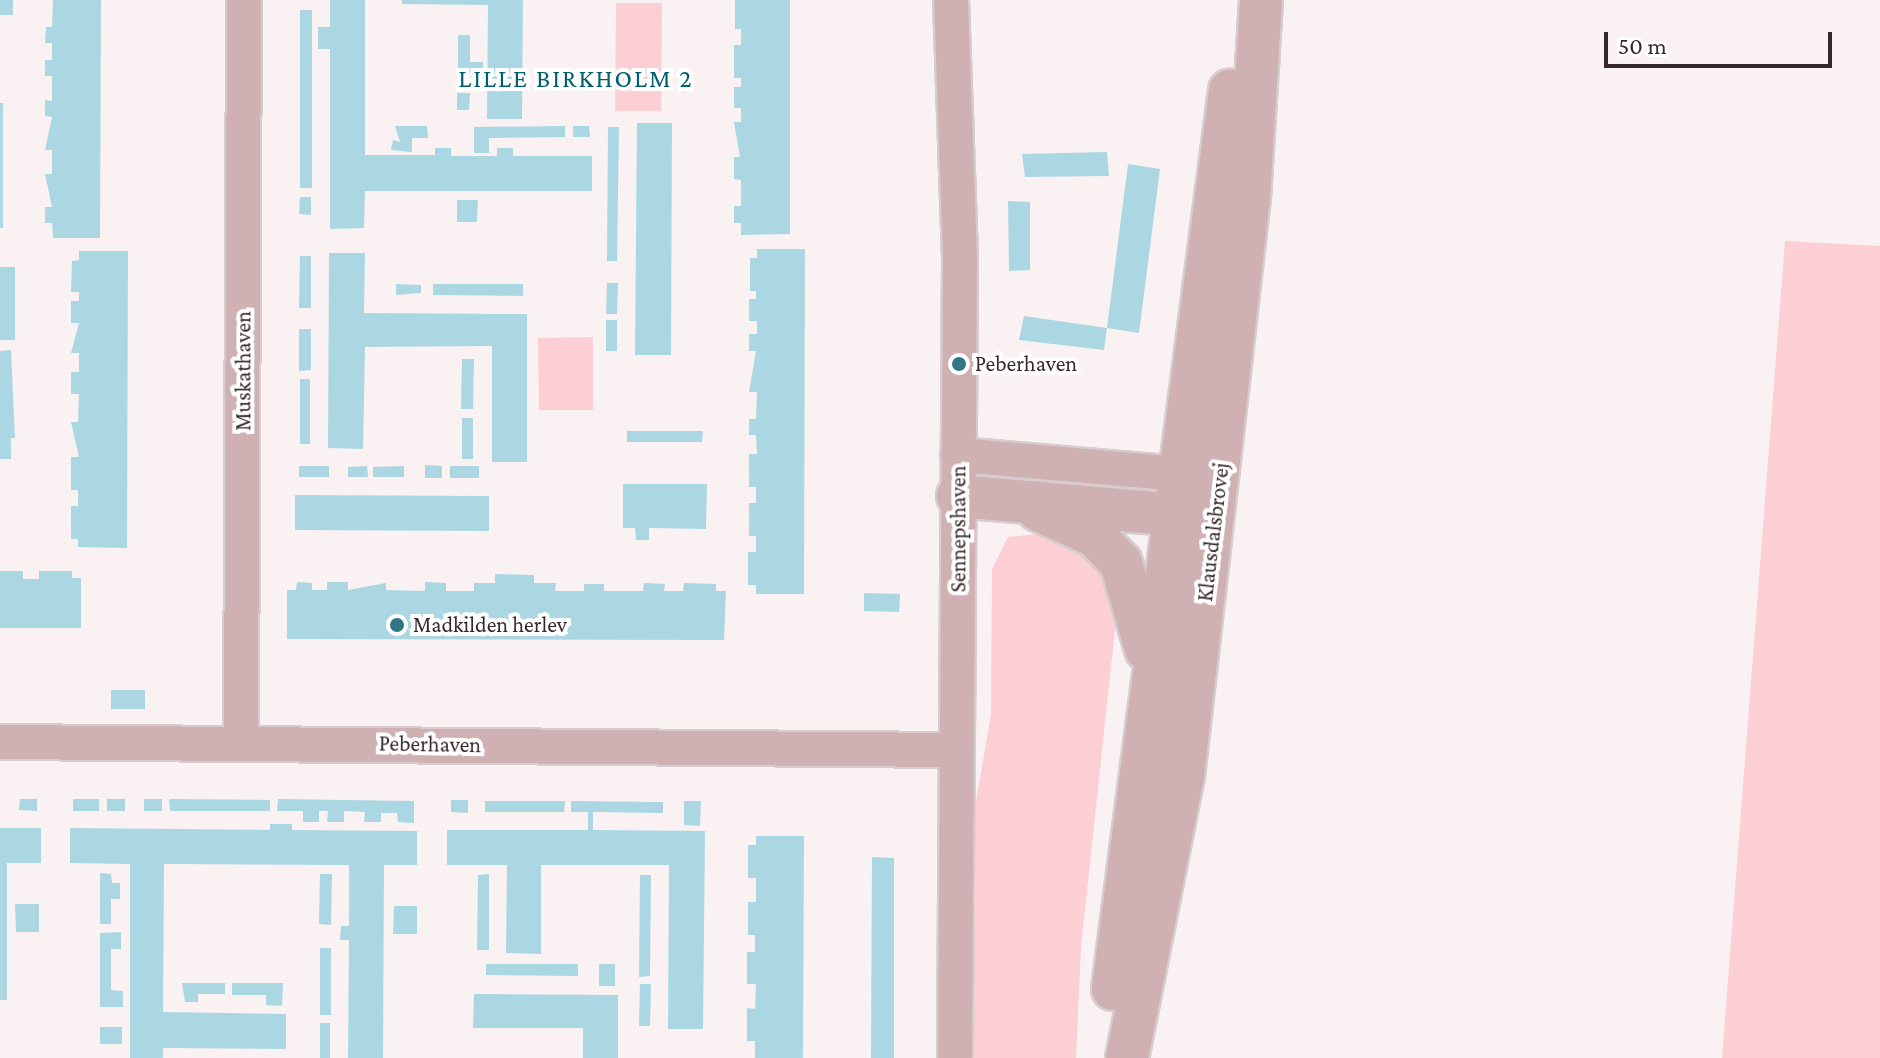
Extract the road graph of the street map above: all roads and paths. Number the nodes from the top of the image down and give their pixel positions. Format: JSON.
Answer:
{"nodes":[{"id":1,"x":244,"y":0,"type":"edge"},
{"id":2,"x":951,"y":0,"type":"edge"},
{"id":3,"x":1243,"y":0,"type":"edge"},
{"id":4,"x":1261,"y":0,"type":"edge"},
{"id":5,"x":958,"y":476,"type":"junction"},
{"id":6,"x":1175,"y":494,"type":"junction"},
{"id":7,"x":1012,"y":499,"type":"junction"},
{"id":8,"x":1215,"y":519,"type":"junction"},
{"id":9,"x":1152,"y":677,"type":"junction"},
{"id":10,"x":0,"y":742,"type":"edge"},
{"id":11,"x":241,"y":742,"type":"junction"},
{"id":12,"x":956,"y":750,"type":"junction"},
{"id":13,"x":955,"y":1058,"type":"edge"},
{"id":14,"x":1107,"y":1058,"type":"edge"},
{"id":15,"x":1127,"y":1058,"type":"edge"}],
"edges":[{"from":1,"to":11,"type":"street","name":"Muskathaven"},
{"from":2,"to":5,"type":"street","name":"Sennepshaven"},
{"from":3,"to":6,"type":"street","name":"Klausdalsbrovej"},
{"from":4,"to":8,"type":"street","name":"Klausdalsbrovej"},
{"from":5,"to":6,"type":"street"},
{"from":5,"to":7,"type":"street"},
{"from":5,"to":12,"type":"street","name":"Sennepshaven"},
{"from":6,"to":7,"type":"street"},
{"from":6,"to":8,"type":"street"},
{"from":6,"to":9,"type":"street","name":"Klausdalsbrovej"},
{"from":7,"to":9,"type":"street"},
{"from":8,"to":15,"type":"street","name":"Klausdalsbrovej"},
{"from":9,"to":14,"type":"street","name":"Klausdalsbrovej"},
{"from":10,"to":11,"type":"street","name":"Peberhaven"},
{"from":11,"to":12,"type":"street","name":"Peberhaven"},
{"from":12,"to":13,"type":"street","name":"Sennepshaven"}]}
